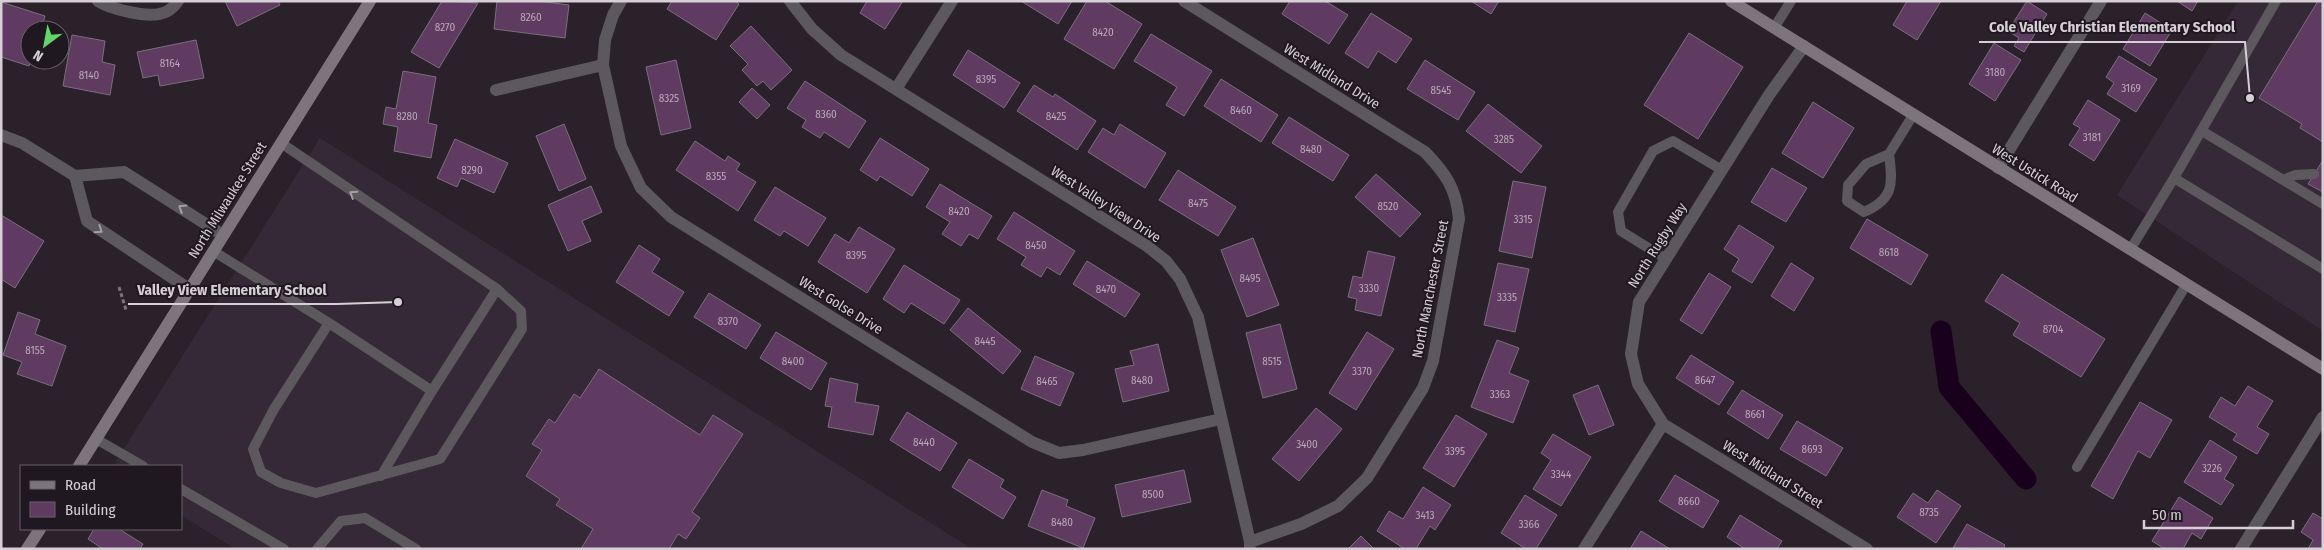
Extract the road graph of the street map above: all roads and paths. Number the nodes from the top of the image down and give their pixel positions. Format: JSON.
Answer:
{"nodes":[{"id":1,"x":98,"y":1,"type":"edge"},
{"id":2,"x":178,"y":1,"type":"edge"},
{"id":3,"x":370,"y":1,"type":"edge"},
{"id":4,"x":621,"y":1,"type":"edge"},
{"id":5,"x":790,"y":1,"type":"edge"},
{"id":6,"x":952,"y":1,"type":"edge"},
{"id":7,"x":1184,"y":1,"type":"edge"},
{"id":8,"x":1731,"y":1,"type":"edge"},
{"id":9,"x":1791,"y":1,"type":"edge"},
{"id":10,"x":2101,"y":1,"type":"edge"},
{"id":11,"x":2276,"y":1,"type":"edge"},
{"id":12,"x":1774,"y":28,"type":"junction"},
{"id":13,"x":1804,"y":46,"type":"junction"},
{"id":14,"x":603,"y":65,"type":"junction"},
{"id":15,"x":896,"y":89,"type":"junction"},
{"id":16,"x":496,"y":90,"type":"dead end"},
{"id":17,"x":1913,"y":115,"type":"junction"},
{"id":18,"x":2202,"y":131,"type":"junction"},
{"id":19,"x":1,"y":135,"type":"edge"},
{"id":20,"x":281,"y":143,"type":"junction"},
{"id":21,"x":1889,"y":154,"type":"junction"},
{"id":22,"x":1998,"y":168,"type":"junction"},
{"id":23,"x":1722,"y":170,"type":"junction"},
{"id":24,"x":2314,"y":174,"type":"dead end"},
{"id":25,"x":75,"y":176,"type":"junction"},
{"id":26,"x":2174,"y":178,"type":"junction"},
{"id":27,"x":2284,"y":180,"type":"junction"},
{"id":28,"x":1453,"y":187,"type":"joint"},
{"id":29,"x":2323,"y":204,"type":"edge"},
{"id":30,"x":223,"y":235,"type":"junction"},
{"id":31,"x":2130,"y":250,"type":"junction"},
{"id":32,"x":213,"y":251,"type":"junction"},
{"id":33,"x":1666,"y":259,"type":"junction"},
{"id":34,"x":2323,"y":270,"type":"edge"},
{"id":35,"x":2186,"y":285,"type":"junction"},
{"id":36,"x":119,"y":287,"type":"dead end"},
{"id":37,"x":189,"y":289,"type":"junction"},
{"id":38,"x":497,"y":289,"type":"junction"},
{"id":39,"x":126,"y":310,"type":"dead end"},
{"id":40,"x":329,"y":323,"type":"junction"},
{"id":41,"x":2323,"y":369,"type":"edge"},
{"id":42,"x":432,"y":392,"type":"junction"},
{"id":43,"x":2323,"y":417,"type":"edge"},
{"id":44,"x":1221,"y":419,"type":"junction"},
{"id":45,"x":1663,"y":424,"type":"junction"},
{"id":46,"x":96,"y":439,"type":"junction"},
{"id":47,"x":80,"y":465,"type":"edge"},
{"id":48,"x":141,"y":465,"type":"edge"},
{"id":49,"x":2078,"y":467,"type":"dead end"},
{"id":50,"x":381,"y":476,"type":"junction"},
{"id":51,"x":182,"y":490,"type":"edge"},
{"id":52,"x":39,"y":530,"type":"edge"},
{"id":53,"x":1250,"y":546,"type":"edge"},
{"id":54,"x":27,"y":549,"type":"edge"},
{"id":55,"x":284,"y":549,"type":"edge"},
{"id":56,"x":317,"y":549,"type":"edge"},
{"id":57,"x":416,"y":549,"type":"edge"},
{"id":58,"x":1584,"y":549,"type":"edge"},
{"id":59,"x":1866,"y":549,"type":"edge"},
{"id":60,"x":2241,"y":549,"type":"edge"}],
"edges":[{"from":1,"to":2,"type":"street"},
{"from":3,"to":20,"type":"main road","name":"North Milwaukee Street"},
{"from":4,"to":14,"type":"street","name":"West Golse Drive"},
{"from":5,"to":15,"type":"street","name":"West Valley View Drive"},
{"from":6,"to":15,"type":"street"},
{"from":7,"to":28,"type":"street","name":"West Midland Drive"},
{"from":8,"to":12,"type":"main road","name":"West Ustick Road"},
{"from":9,"to":12,"type":"lane"},
{"from":10,"to":22,"type":"street"},
{"from":11,"to":18,"type":"lane"},
{"from":12,"to":13,"type":"main road","name":"West Ustick Road"},
{"from":13,"to":17,"type":"main road","name":"West Ustick Road"},
{"from":13,"to":23,"type":"street","name":"North Rugby Way"},
{"from":14,"to":16,"type":"street"},
{"from":14,"to":44,"type":"street","name":"West Golse Drive"},
{"from":15,"to":44,"type":"street","name":"West Valley View Drive"},
{"from":17,"to":21,"type":"lane"},
{"from":17,"to":22,"type":"main road","name":"West Ustick Road"},
{"from":18,"to":26,"type":"lane"},
{"from":18,"to":27,"type":"lane"},
{"from":19,"to":25,"type":"street"},
{"from":20,"to":30,"type":"main road","name":"North Milwaukee Street"},
{"from":38,"to":20,"type":"lane","one_way":true},
{"from":21,"to":21,"type":"lane"},
{"from":22,"to":31,"type":"main road","name":"West Ustick Road"},
{"from":23,"to":33,"type":"street","name":"North Rugby Way"},
{"from":23,"to":33,"type":"lane"},
{"from":24,"to":27,"type":"lane"},
{"from":30,"to":25,"type":"street","one_way":true},
{"from":25,"to":37,"type":"street","one_way":true},
{"from":26,"to":31,"type":"lane"},
{"from":26,"to":34,"type":"lane"},
{"from":27,"to":29,"type":"lane"},
{"from":28,"to":53,"type":"street","name":"North Manchester Street"},
{"from":30,"to":32,"type":"main road","name":"North Milwaukee Street"},
{"from":31,"to":35,"type":"main road","name":"West Ustick Road"},
{"from":32,"to":37,"type":"main road","name":"North Milwaukee Street"},
{"from":32,"to":40,"type":"lane"},
{"from":33,"to":45,"type":"street","name":"North Rugby Way"},
{"from":35,"to":41,"type":"main road","name":"West Ustick Road"},
{"from":35,"to":49,"type":"lane"},
{"from":36,"to":39,"type":"path"},
{"from":37,"to":46,"type":"main road","name":"North Milwaukee Street"},
{"from":38,"to":42,"type":"lane"},
{"from":38,"to":50,"type":"lane"},
{"from":40,"to":42,"type":"lane"},
{"from":40,"to":50,"type":"lane"},
{"from":42,"to":50,"type":"lane"},
{"from":43,"to":60,"type":"street"},
{"from":44,"to":53,"type":"street","name":"West Valley View Drive"},
{"from":45,"to":58,"type":"street"},
{"from":45,"to":59,"type":"street","name":"West Midland Street"},
{"from":46,"to":47,"type":"main road","name":"North Milwaukee Street"},
{"from":46,"to":48,"type":"lane"},
{"from":51,"to":55,"type":"lane"},
{"from":52,"to":54,"type":"main road"},
{"from":56,"to":57,"type":"lane"}]}
